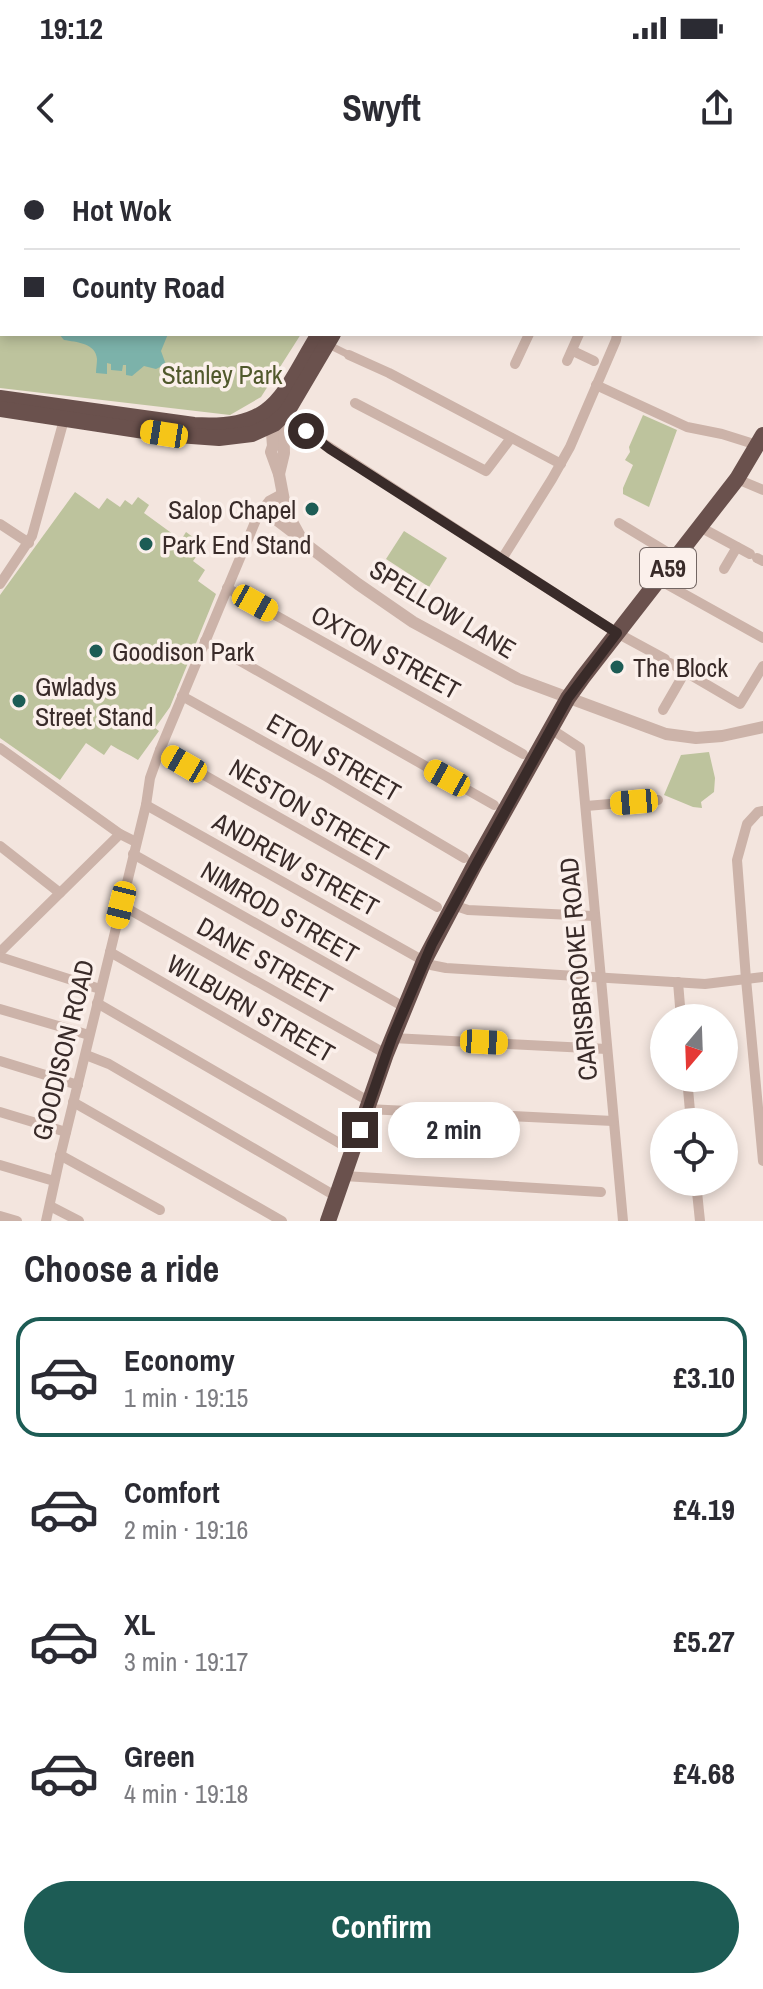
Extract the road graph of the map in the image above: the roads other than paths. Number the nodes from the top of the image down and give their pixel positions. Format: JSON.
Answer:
{"nodes":[{"id":1,"x":528,"y":336,"type":"edge"},
{"id":2,"x":578,"y":336,"type":"edge"},
{"id":3,"x":616,"y":336,"type":"edge"},
{"id":4,"x":327,"y":337,"type":"edge"},
{"id":5,"x":349,"y":355,"type":"joint"},
{"id":6,"x":594,"y":361,"type":"dead end"},
{"id":7,"x":515,"y":364,"type":"dead end"},
{"id":8,"x":596,"y":385,"type":"junction"},
{"id":9,"x":0,"y":398,"type":"edge"},
{"id":10,"x":355,"y":403,"type":"dead end"},
{"id":11,"x":0,"y":409,"type":"edge"},
{"id":12,"x":65,"y":413,"type":"junction"},
{"id":13,"x":275,"y":417,"type":"junction"},
{"id":14,"x":240,"y":437,"type":"junction"},
{"id":15,"x":511,"y":438,"type":"junction"},
{"id":16,"x":760,"y":440,"type":"edge"},
{"id":17,"x":271,"y":452,"type":"junction"},
{"id":18,"x":561,"y":464,"type":"junction"},
{"id":19,"x":279,"y":474,"type":"junction"},
{"id":20,"x":737,"y":479,"type":"junction"},
{"id":21,"x":763,"y":490,"type":"edge"},
{"id":22,"x":282,"y":494,"type":"junction"},
{"id":23,"x":261,"y":509,"type":"junction"},
{"id":24,"x":619,"y":523,"type":"dead end"},
{"id":25,"x":0,"y":524,"type":"edge"},
{"id":26,"x":700,"y":527,"type":"junction"},
{"id":27,"x":303,"y":542,"type":"junction"},
{"id":28,"x":29,"y":543,"type":"junction"},
{"id":29,"x":737,"y":547,"type":"junction"},
{"id":30,"x":757,"y":557,"type":"edge"},
{"id":31,"x":677,"y":558,"type":"junction"},
{"id":32,"x":502,"y":559,"type":"junction"},
{"id":33,"x":724,"y":569,"type":"dead end"},
{"id":34,"x":659,"y":580,"type":"junction"},
{"id":35,"x":0,"y":584,"type":"edge"},
{"id":36,"x":227,"y":588,"type":"junction"},
{"id":37,"x":617,"y":633,"type":"junction"},
{"id":38,"x":763,"y":638,"type":"edge"},
{"id":39,"x":205,"y":641,"type":"junction"},
{"id":40,"x":664,"y":659,"type":"junction"},
{"id":41,"x":650,"y":666,"type":"dead end"},
{"id":42,"x":763,"y":666,"type":"edge"},
{"id":43,"x":685,"y":672,"type":"junction"},
{"id":44,"x":182,"y":696,"type":"junction"},
{"id":45,"x":568,"y":698,"type":"junction"},
{"id":46,"x":663,"y":710,"type":"dead end"},
{"id":47,"x":763,"y":727,"type":"edge"},
{"id":48,"x":551,"y":729,"type":"junction"},
{"id":49,"x":0,"y":748,"type":"edge"},
{"id":50,"x":160,"y":750,"type":"junction"},
{"id":51,"x":523,"y":754,"type":"dead end"},
{"id":52,"x":147,"y":799,"type":"junction"},
{"id":53,"x":658,"y":800,"type":"dead end"},
{"id":54,"x":494,"y":805,"type":"dead end"},
{"id":55,"x":586,"y":806,"type":"junction"},
{"id":56,"x":763,"y":811,"type":"edge"},
{"id":57,"x":120,"y":834,"type":"junction"},
{"id":58,"x":0,"y":846,"type":"edge"},
{"id":59,"x":135,"y":848,"type":"junction"},
{"id":60,"x":464,"y":858,"type":"dead end"},
{"id":61,"x":60,"y":893,"type":"junction"},
{"id":62,"x":121,"y":905,"type":"junction"},
{"id":63,"x":445,"y":906,"type":"junction"},
{"id":64,"x":594,"y":916,"type":"junction"},
{"id":65,"x":1,"y":950,"type":"edge"},
{"id":66,"x":110,"y":952,"type":"junction"},
{"id":67,"x":424,"y":961,"type":"junction"},
{"id":68,"x":599,"y":977,"type":"junction"},
{"id":69,"x":763,"y":977,"type":"edge"},
{"id":70,"x":746,"y":979,"type":"junction"},
{"id":71,"x":678,"y":982,"type":"junction"},
{"id":72,"x":100,"y":989,"type":"junction"},
{"id":73,"x":97,"y":1003,"type":"junction"},
{"id":74,"x":680,"y":1004,"type":"edge"},
{"id":75,"x":404,"y":1007,"type":"junction"},
{"id":76,"x":0,"y":1009,"type":"edge"},
{"id":77,"x":89,"y":1035,"type":"junction"},
{"id":78,"x":389,"y":1046,"type":"junction"},
{"id":79,"x":607,"y":1049,"type":"junction"},
{"id":80,"x":86,"y":1055,"type":"junction"},
{"id":81,"x":0,"y":1061,"type":"edge"},
{"id":82,"x":78,"y":1085,"type":"junction"},
{"id":83,"x":73,"y":1102,"type":"junction"},
{"id":84,"x":368,"y":1105,"type":"junction"},
{"id":85,"x":0,"y":1112,"type":"edge"},
{"id":86,"x":613,"y":1121,"type":"junction"},
{"id":87,"x":66,"y":1132,"type":"junction"},
{"id":88,"x":353,"y":1151,"type":"junction"},
{"id":89,"x":60,"y":1155,"type":"junction"},
{"id":90,"x":763,"y":1161,"type":"edge"},
{"id":91,"x":0,"y":1165,"type":"edge"},
{"id":92,"x":344,"y":1176,"type":"junction"},
{"id":93,"x":54,"y":1181,"type":"junction"},
{"id":94,"x":601,"y":1192,"type":"dead end"},
{"id":95,"x":697,"y":1196,"type":"edge"},
{"id":96,"x":337,"y":1197,"type":"junction"},
{"id":97,"x":50,"y":1206,"type":"junction"},
{"id":98,"x":160,"y":1210,"type":"dead end"},
{"id":99,"x":0,"y":1216,"type":"edge"},
{"id":100,"x":267,"y":1217,"type":"edge"},
{"id":101,"x":17,"y":1221,"type":"edge"},
{"id":102,"x":46,"y":1221,"type":"edge"},
{"id":103,"x":79,"y":1221,"type":"edge"},
{"id":104,"x":282,"y":1221,"type":"edge"},
{"id":105,"x":328,"y":1221,"type":"edge"},
{"id":106,"x":623,"y":1221,"type":"edge"},
{"id":107,"x":700,"y":1221,"type":"edge"}],
"edges":[{"from":1,"to":7,"type":"street"},
{"from":2,"to":6,"type":"street"},
{"from":3,"to":8,"type":"street"},
{"from":4,"to":5,"type":"street"},
{"from":4,"to":13,"type":"highway"},
{"from":5,"to":15,"type":"street"},
{"from":8,"to":16,"type":"street"},
{"from":8,"to":18,"type":"street"},
{"from":9,"to":12,"type":"highway"},
{"from":10,"to":15,"type":"street"},
{"from":11,"to":12,"type":"highway"},
{"from":12,"to":13,"type":"highway"},
{"from":12,"to":14,"type":"highway"},
{"from":12,"to":28,"type":"street"},
{"from":13,"to":14,"type":"highway"},
{"from":13,"to":17,"type":"street","name":"SPELLOW LANE"},
{"from":13,"to":19,"type":"street","name":"SPELLOW LANE"},
{"from":13,"to":32,"type":"street"},
{"from":14,"to":17,"type":"street"},
{"from":15,"to":18,"type":"street"},
{"from":16,"to":20,"type":"highway","number":"A59"},
{"from":17,"to":19,"type":"street","name":"SPELLOW LANE"},
{"from":18,"to":32,"type":"street"},
{"from":19,"to":22,"type":"street","name":"SPELLOW LANE"},
{"from":20,"to":21,"type":"street"},
{"from":20,"to":26,"type":"highway","number":"A59"},
{"from":22,"to":23,"type":"street"},
{"from":22,"to":27,"type":"street","name":"SPELLOW LANE"},
{"from":23,"to":27,"type":"street","name":"SPELLOW LANE"},
{"from":23,"to":36,"type":"street","name":"GOODISON ROAD"},
{"from":24,"to":31,"type":"street"},
{"from":25,"to":28,"type":"street"},
{"from":26,"to":29,"type":"street"},
{"from":26,"to":31,"type":"highway","number":"A59"},
{"from":27,"to":45,"type":"street","name":"SPELLOW LANE"},
{"from":28,"to":35,"type":"street"},
{"from":29,"to":30,"type":"street"},
{"from":29,"to":33,"type":"street"},
{"from":31,"to":34,"type":"highway","number":"A59"},
{"from":32,"to":37,"type":"street"},
{"from":34,"to":37,"type":"highway","number":"A59"},
{"from":34,"to":38,"type":"street"},
{"from":36,"to":39,"type":"street","name":"GOODISON ROAD"},
{"from":36,"to":51,"type":"street","name":"OXTON STREET"},
{"from":37,"to":40,"type":"street"},
{"from":37,"to":45,"type":"highway","number":"A59"},
{"from":39,"to":44,"type":"street","name":"GOODISON ROAD"},
{"from":39,"to":54,"type":"street"},
{"from":40,"to":41,"type":"street"},
{"from":40,"to":43,"type":"street"},
{"from":42,"to":43,"type":"street"},
{"from":43,"to":46,"type":"street"},
{"from":44,"to":50,"type":"street","name":"GOODISON ROAD"},
{"from":44,"to":60,"type":"street","name":"ETON STREET"},
{"from":45,"to":47,"type":"street","name":"SPELLOW LANE"},
{"from":45,"to":48,"type":"highway","number":"A59"},
{"from":48,"to":55,"type":"street","name":"CARISBROOKE ROAD"},
{"from":48,"to":63,"type":"highway","number":"A59"},
{"from":49,"to":57,"type":"street","name":"NIMROD STREET"},
{"from":50,"to":52,"type":"street","name":"GOODISON ROAD"},
{"from":50,"to":63,"type":"street","name":"NESTON STREET"},
{"from":52,"to":59,"type":"street","name":"GOODISON ROAD"},
{"from":52,"to":67,"type":"street","name":"ANDREW STREET"},
{"from":53,"to":55,"type":"street"},
{"from":55,"to":64,"type":"street","name":"CARISBROOKE ROAD"},
{"from":56,"to":70,"type":"street"},
{"from":57,"to":59,"type":"street","name":"NIMROD STREET"},
{"from":57,"to":61,"type":"street"},
{"from":58,"to":61,"type":"street"},
{"from":59,"to":62,"type":"street","name":"GOODISON ROAD"},
{"from":59,"to":75,"type":"street","name":"NIMROD STREET"},
{"from":61,"to":65,"type":"street"},
{"from":62,"to":66,"type":"street","name":"GOODISON ROAD"},
{"from":62,"to":78,"type":"street","name":"DANE STREET"},
{"from":63,"to":64,"type":"street"},
{"from":63,"to":67,"type":"highway","number":"A59"},
{"from":64,"to":68,"type":"street","name":"CARISBROOKE ROAD"},
{"from":65,"to":72,"type":"street"},
{"from":66,"to":72,"type":"street","name":"GOODISON ROAD"},
{"from":66,"to":84,"type":"street","name":"WILBURN STREET"},
{"from":67,"to":68,"type":"street","name":"ANDREW STREET"},
{"from":67,"to":75,"type":"highway","number":"A59"},
{"from":68,"to":71,"type":"street","name":"ANDREW STREET"},
{"from":68,"to":79,"type":"street","name":"CARISBROOKE ROAD"},
{"from":69,"to":70,"type":"street","name":"ANDREW STREET"},
{"from":70,"to":71,"type":"street","name":"ANDREW STREET"},
{"from":70,"to":90,"type":"street"},
{"from":71,"to":74,"type":"street"},
{"from":72,"to":73,"type":"street","name":"GOODISON ROAD"},
{"from":73,"to":77,"type":"street","name":"GOODISON ROAD"},
{"from":73,"to":88,"type":"street"},
{"from":75,"to":78,"type":"highway","number":"A59"},
{"from":76,"to":77,"type":"street"},
{"from":77,"to":80,"type":"street","name":"GOODISON ROAD"},
{"from":78,"to":79,"type":"street"},
{"from":78,"to":84,"type":"highway","number":"A59"},
{"from":79,"to":86,"type":"street","name":"CARISBROOKE ROAD"},
{"from":80,"to":82,"type":"street","name":"GOODISON ROAD"},
{"from":80,"to":96,"type":"street"},
{"from":81,"to":82,"type":"street"},
{"from":82,"to":83,"type":"street","name":"GOODISON ROAD"},
{"from":83,"to":87,"type":"street","name":"GOODISON ROAD"},
{"from":83,"to":100,"type":"street"},
{"from":84,"to":86,"type":"street"},
{"from":84,"to":88,"type":"highway","number":"A59"},
{"from":85,"to":87,"type":"street"},
{"from":86,"to":106,"type":"street","name":"CARISBROOKE ROAD"},
{"from":87,"to":89,"type":"street","name":"GOODISON ROAD"},
{"from":88,"to":92,"type":"highway","number":"A59"},
{"from":89,"to":93,"type":"street","name":"GOODISON ROAD"},
{"from":89,"to":98,"type":"street"},
{"from":91,"to":93,"type":"street"},
{"from":92,"to":94,"type":"street"},
{"from":92,"to":96,"type":"highway","number":"A59"},
{"from":93,"to":97,"type":"street","name":"GOODISON ROAD"},
{"from":95,"to":107,"type":"street"},
{"from":96,"to":105,"type":"highway","number":"A59"},
{"from":97,"to":102,"type":"street","name":"GOODISON ROAD"},
{"from":97,"to":103,"type":"street"},
{"from":99,"to":101,"type":"street"},
{"from":100,"to":104,"type":"street"}]}
